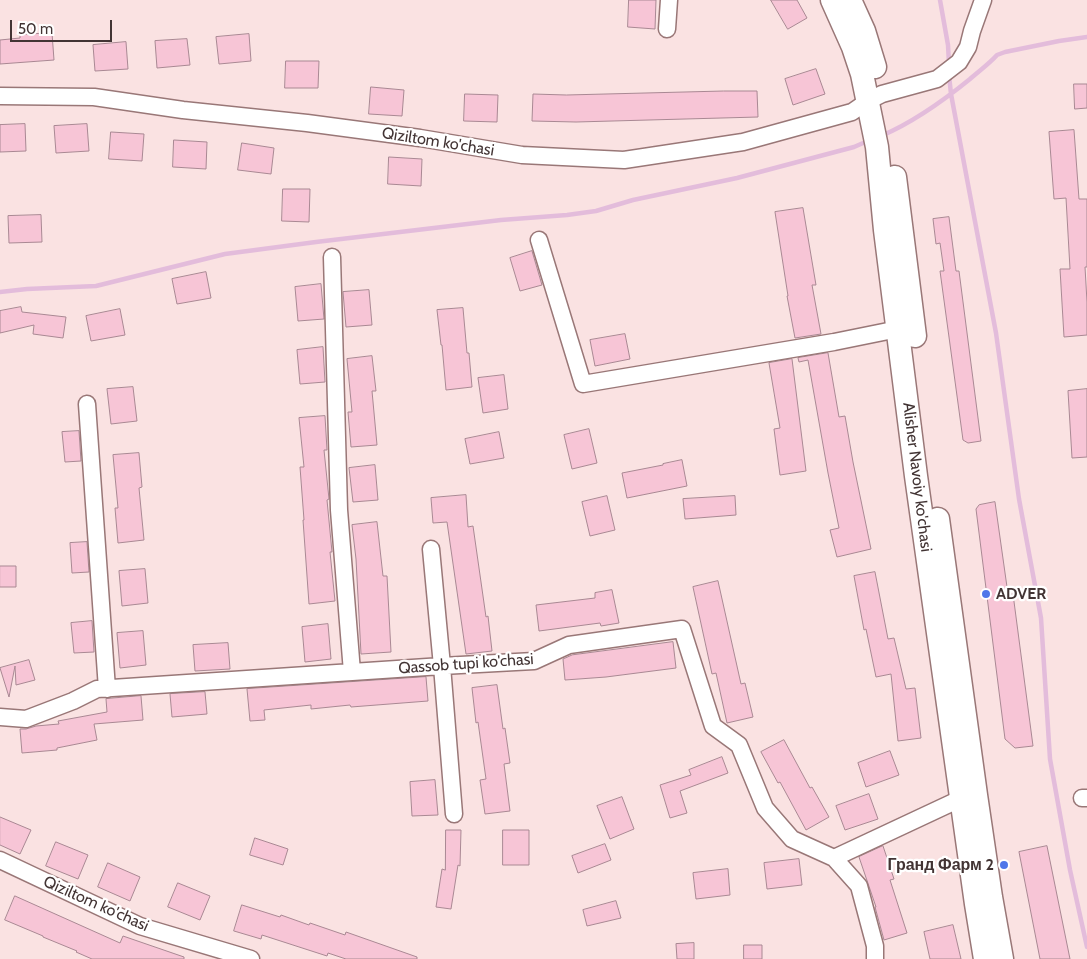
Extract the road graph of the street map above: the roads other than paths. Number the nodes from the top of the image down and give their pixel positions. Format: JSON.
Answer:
{"nodes":[{"id":1,"x":669,"y":0,"type":"edge"},
{"id":2,"x":832,"y":0,"type":"edge"},
{"id":3,"x":850,"y":0,"type":"edge"},
{"id":4,"x":983,"y":0,"type":"edge"},
{"id":5,"x":667,"y":28,"type":"dead end"},
{"id":6,"x":0,"y":96,"type":"edge"},
{"id":7,"x":875,"y":98,"type":"junction"},
{"id":8,"x":540,"y":240,"type":"dead end"},
{"id":9,"x":332,"y":257,"type":"dead end"},
{"id":10,"x":906,"y":328,"type":"junction"},
{"id":11,"x":87,"y":404,"type":"dead end"},
{"id":12,"x":431,"y":549,"type":"dead end"},
{"id":13,"x":442,"y":666,"type":"junction"},
{"id":14,"x":352,"y":672,"type":"junction"},
{"id":15,"x":106,"y":689,"type":"junction"},
{"id":16,"x":0,"y":717,"type":"edge"},
{"id":17,"x":968,"y":797,"type":"junction"},
{"id":18,"x":454,"y":814,"type":"dead end"},
{"id":19,"x":834,"y":858,"type":"junction"},
{"id":20,"x":0,"y":860,"type":"edge"},
{"id":21,"x":252,"y":959,"type":"edge"},
{"id":22,"x":875,"y":959,"type":"edge"},
{"id":23,"x":985,"y":959,"type":"edge"},
{"id":24,"x":1002,"y":959,"type":"edge"}],
"edges":[{"from":1,"to":5,"type":"street"},
{"from":2,"to":7,"type":"main road","name":"Alisher Navoiy ko'chasi"},
{"from":3,"to":7,"type":"main road","name":"Alisher Navoiy ko'chasi"},
{"from":4,"to":7,"type":"street","name":"Qiziltom ko'chasi"},
{"from":6,"to":7,"type":"street","name":"Qiziltom ko'chasi"},
{"from":7,"to":10,"type":"main road","name":"Alisher Navoiy ko'chasi"},
{"from":8,"to":10,"type":"street"},
{"from":9,"to":14,"type":"street"},
{"from":10,"to":17,"type":"main road","name":"Alisher Navoiy ko'chasi"},
{"from":11,"to":15,"type":"street"},
{"from":12,"to":13,"type":"street"},
{"from":13,"to":14,"type":"street","name":"Qassob tupi ko'chasi"},
{"from":13,"to":18,"type":"street"},
{"from":13,"to":19,"type":"street","name":"Qassob tupi ko'chasi"},
{"from":14,"to":15,"type":"street","name":"Qassob tupi ko'chasi"},
{"from":15,"to":16,"type":"street","name":"Qassob tupi ko'chasi"},
{"from":17,"to":19,"type":"street"},
{"from":17,"to":23,"type":"main road","name":"Alisher Navoiy ko'chasi"},
{"from":17,"to":24,"type":"main road","name":"Alisher Navoiy ko'chasi"},
{"from":19,"to":22,"type":"street","name":"Qassob tupi ko'chasi"},
{"from":20,"to":21,"type":"street","name":"Qiziltom ko'chasi"}]}
